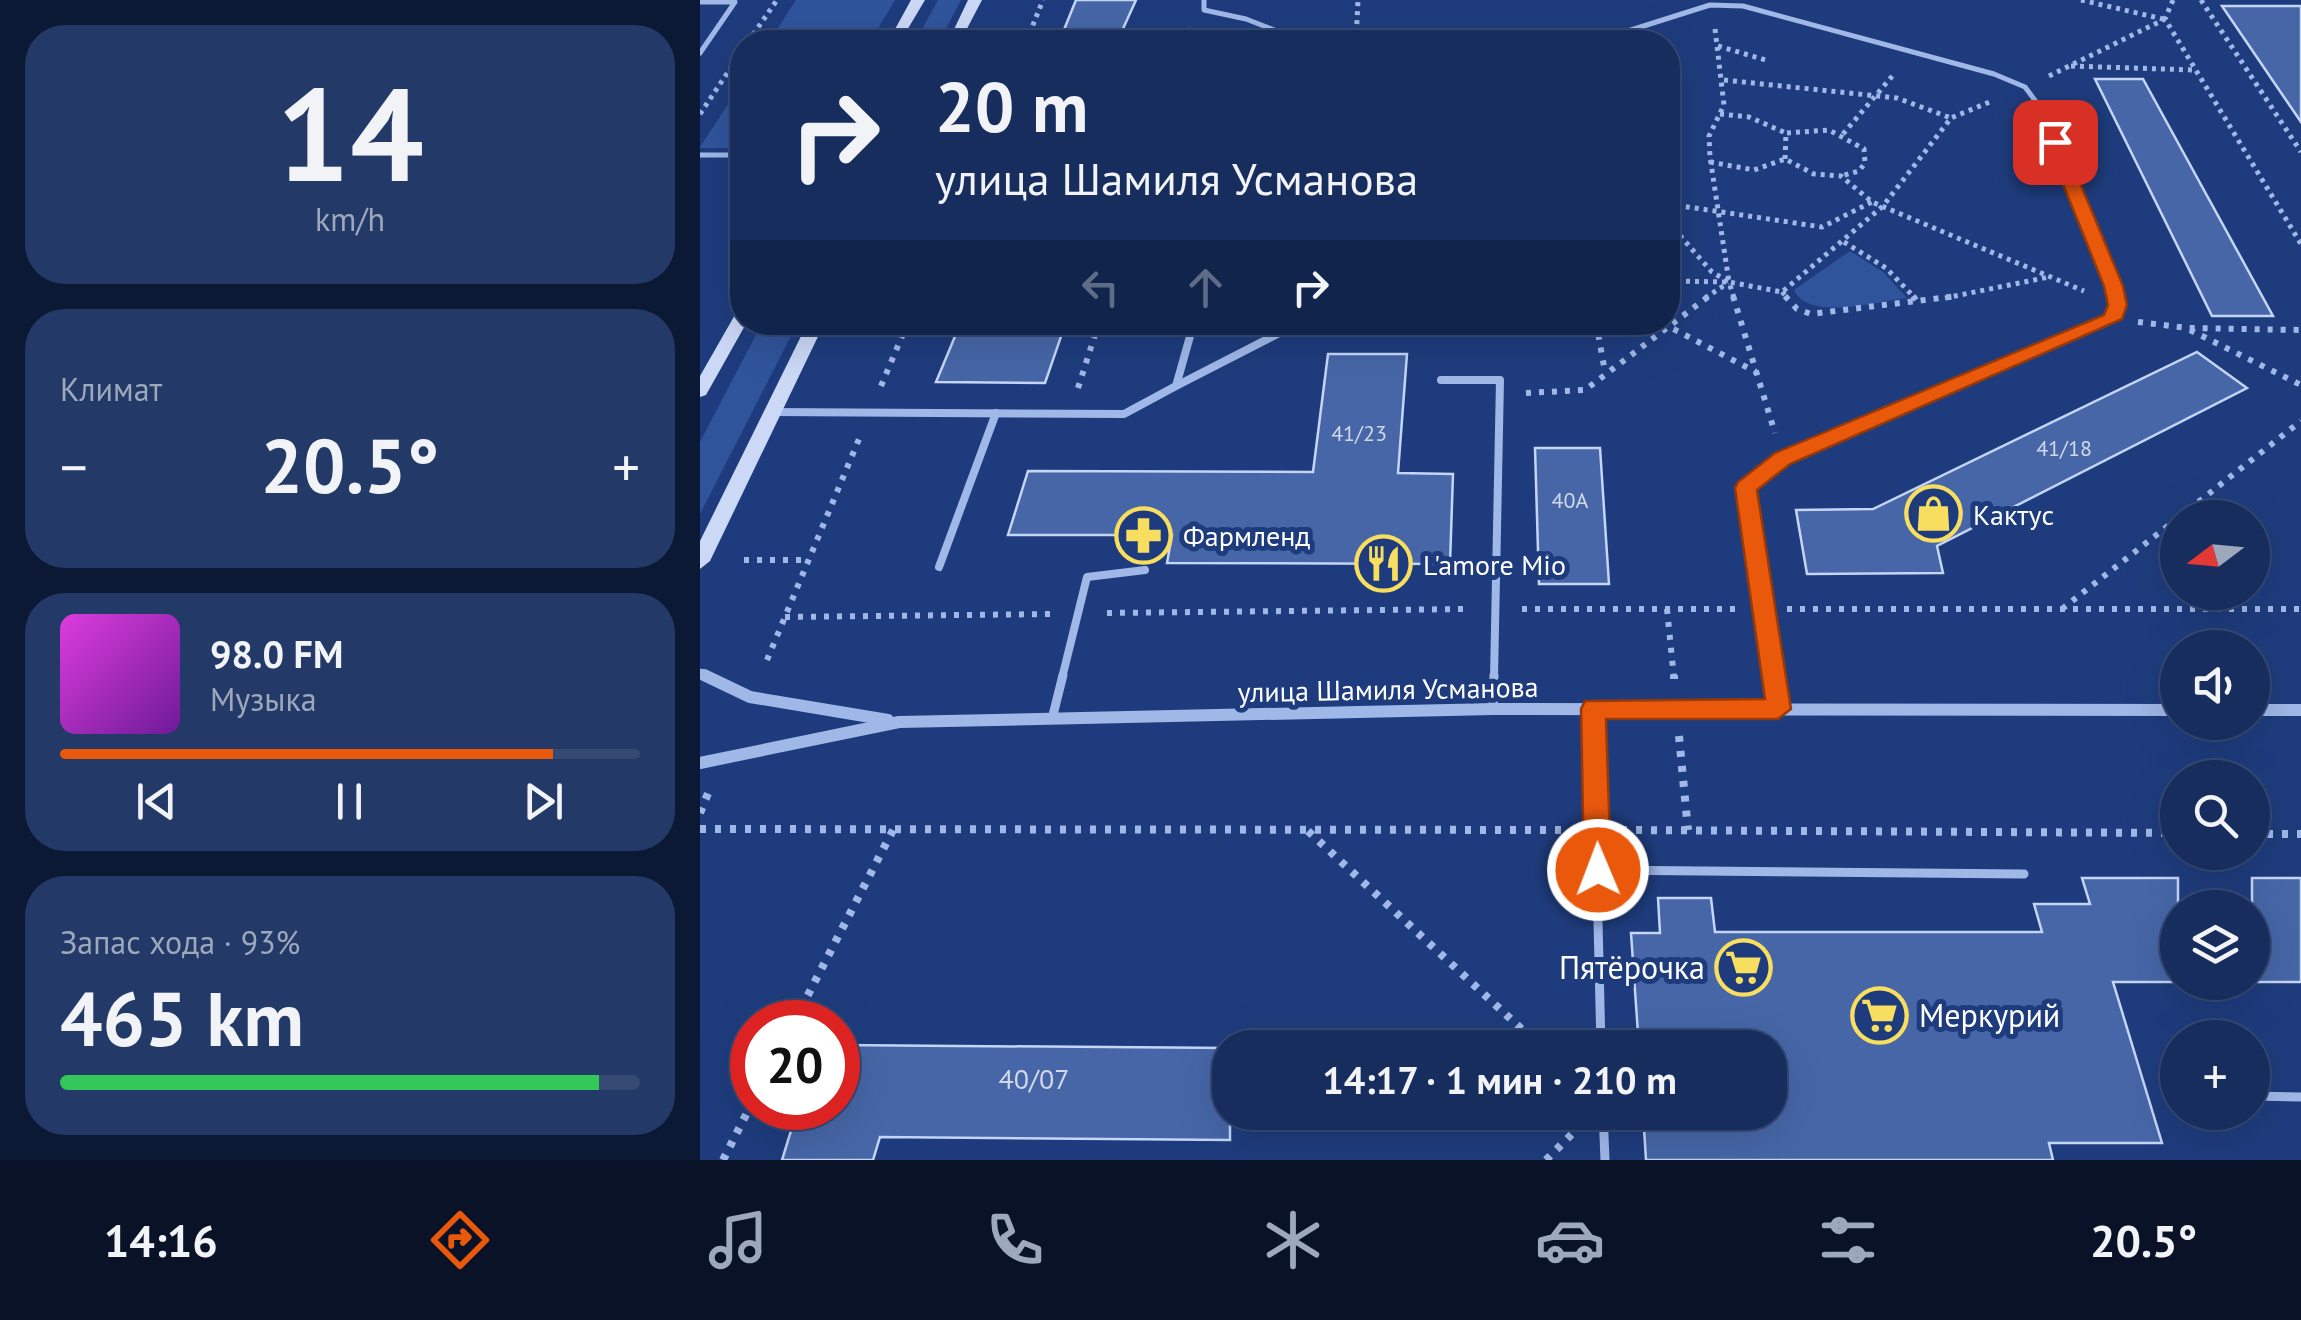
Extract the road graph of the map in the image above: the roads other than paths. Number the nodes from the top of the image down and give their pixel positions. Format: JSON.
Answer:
{"nodes":[{"id":1,"x":918,"y":0,"type":"edge"},
{"id":2,"x":975,"y":0,"type":"edge"},
{"id":3,"x":1204,"y":0,"type":"edge"},
{"id":4,"x":700,"y":2,"type":"edge"},
{"id":5,"x":1710,"y":2,"type":"edge"},
{"id":6,"x":1264,"y":28,"type":"joint"},
{"id":7,"x":901,"y":30,"type":"edge"},
{"id":8,"x":960,"y":30,"type":"edge"},
{"id":9,"x":1270,"y":30,"type":"edge"},
{"id":10,"x":1628,"y":30,"type":"edge"},
{"id":11,"x":700,"y":53,"type":"edge"},
{"id":12,"x":730,"y":154,"type":"edge"},
{"id":13,"x":700,"y":155,"type":"edge"},
{"id":14,"x":734,"y":335,"type":"edge"},
{"id":15,"x":809,"y":335,"type":"edge"},
{"id":16,"x":1190,"y":335,"type":"edge"},
{"id":17,"x":1276,"y":335,"type":"edge"},
{"id":18,"x":1441,"y":380,"type":"dead end"},
{"id":19,"x":1176,"y":386,"type":"junction"},
{"id":20,"x":700,"y":391,"type":"edge"},
{"id":21,"x":772,"y":412,"type":"junction"},
{"id":22,"x":996,"y":413,"type":"junction"},
{"id":23,"x":700,"y":561,"type":"edge"},
{"id":24,"x":938,"y":567,"type":"dead end"},
{"id":25,"x":1145,"y":570,"type":"dead end"},
{"id":26,"x":700,"y":673,"type":"edge"},
{"id":27,"x":1493,"y":708,"type":"junction"},
{"id":28,"x":1593,"y":709,"type":"junction"},
{"id":29,"x":1778,"y":709,"type":"junction"},
{"id":30,"x":2160,"y":710,"type":"edge"},
{"id":31,"x":2270,"y":710,"type":"edge"},
{"id":32,"x":2301,"y":710,"type":"edge"},
{"id":33,"x":1052,"y":719,"type":"junction"},
{"id":34,"x":899,"y":722,"type":"junction"},
{"id":35,"x":700,"y":763,"type":"edge"},
{"id":36,"x":1598,"y":870,"type":"junction"},
{"id":37,"x":2024,"y":874,"type":"dead end"},
{"id":38,"x":1602,"y":1030,"type":"edge"},
{"id":39,"x":2270,"y":1096,"type":"edge"},
{"id":40,"x":2301,"y":1097,"type":"edge"},
{"id":41,"x":1604,"y":1130,"type":"edge"},
{"id":42,"x":1606,"y":1160,"type":"edge"}],
"edges":[{"from":1,"to":7,"type":"street"},
{"from":2,"to":8,"type":"street"},
{"from":3,"to":6,"type":"lane"},
{"from":4,"to":11,"type":"lane"},
{"from":5,"to":10,"type":"lane"},
{"from":5,"to":29,"type":"lane"},
{"from":6,"to":9,"type":"lane"},
{"from":12,"to":13,"type":"lane"},
{"from":14,"to":20,"type":"street"},
{"from":15,"to":21,"type":"street"},
{"from":16,"to":19,"type":"lane"},
{"from":17,"to":19,"type":"lane"},
{"from":18,"to":27,"type":"lane"},
{"from":19,"to":22,"type":"lane"},
{"from":21,"to":22,"type":"lane"},
{"from":21,"to":23,"type":"street"},
{"from":22,"to":24,"type":"lane"},
{"from":25,"to":33,"type":"lane"},
{"from":26,"to":34,"type":"street","name":"улица Шамиля Усманова"},
{"from":27,"to":28,"type":"street","name":"улица Шамиля Усманова"},
{"from":27,"to":33,"type":"street","name":"улица Шамиля Усманова"},
{"from":28,"to":29,"type":"street","name":"улица Шамиля Усманова"},
{"from":28,"to":36,"type":"lane"},
{"from":29,"to":30,"type":"street","name":"улица Шамиля Усманова"},
{"from":31,"to":32,"type":"street"},
{"from":33,"to":34,"type":"street","name":"улица Шамиля Усманова"},
{"from":34,"to":35,"type":"street","name":"улица Шамиля Усманова"},
{"from":36,"to":37,"type":"lane"},
{"from":36,"to":38,"type":"lane"},
{"from":39,"to":40,"type":"lane"},
{"from":41,"to":42,"type":"lane"}]}
